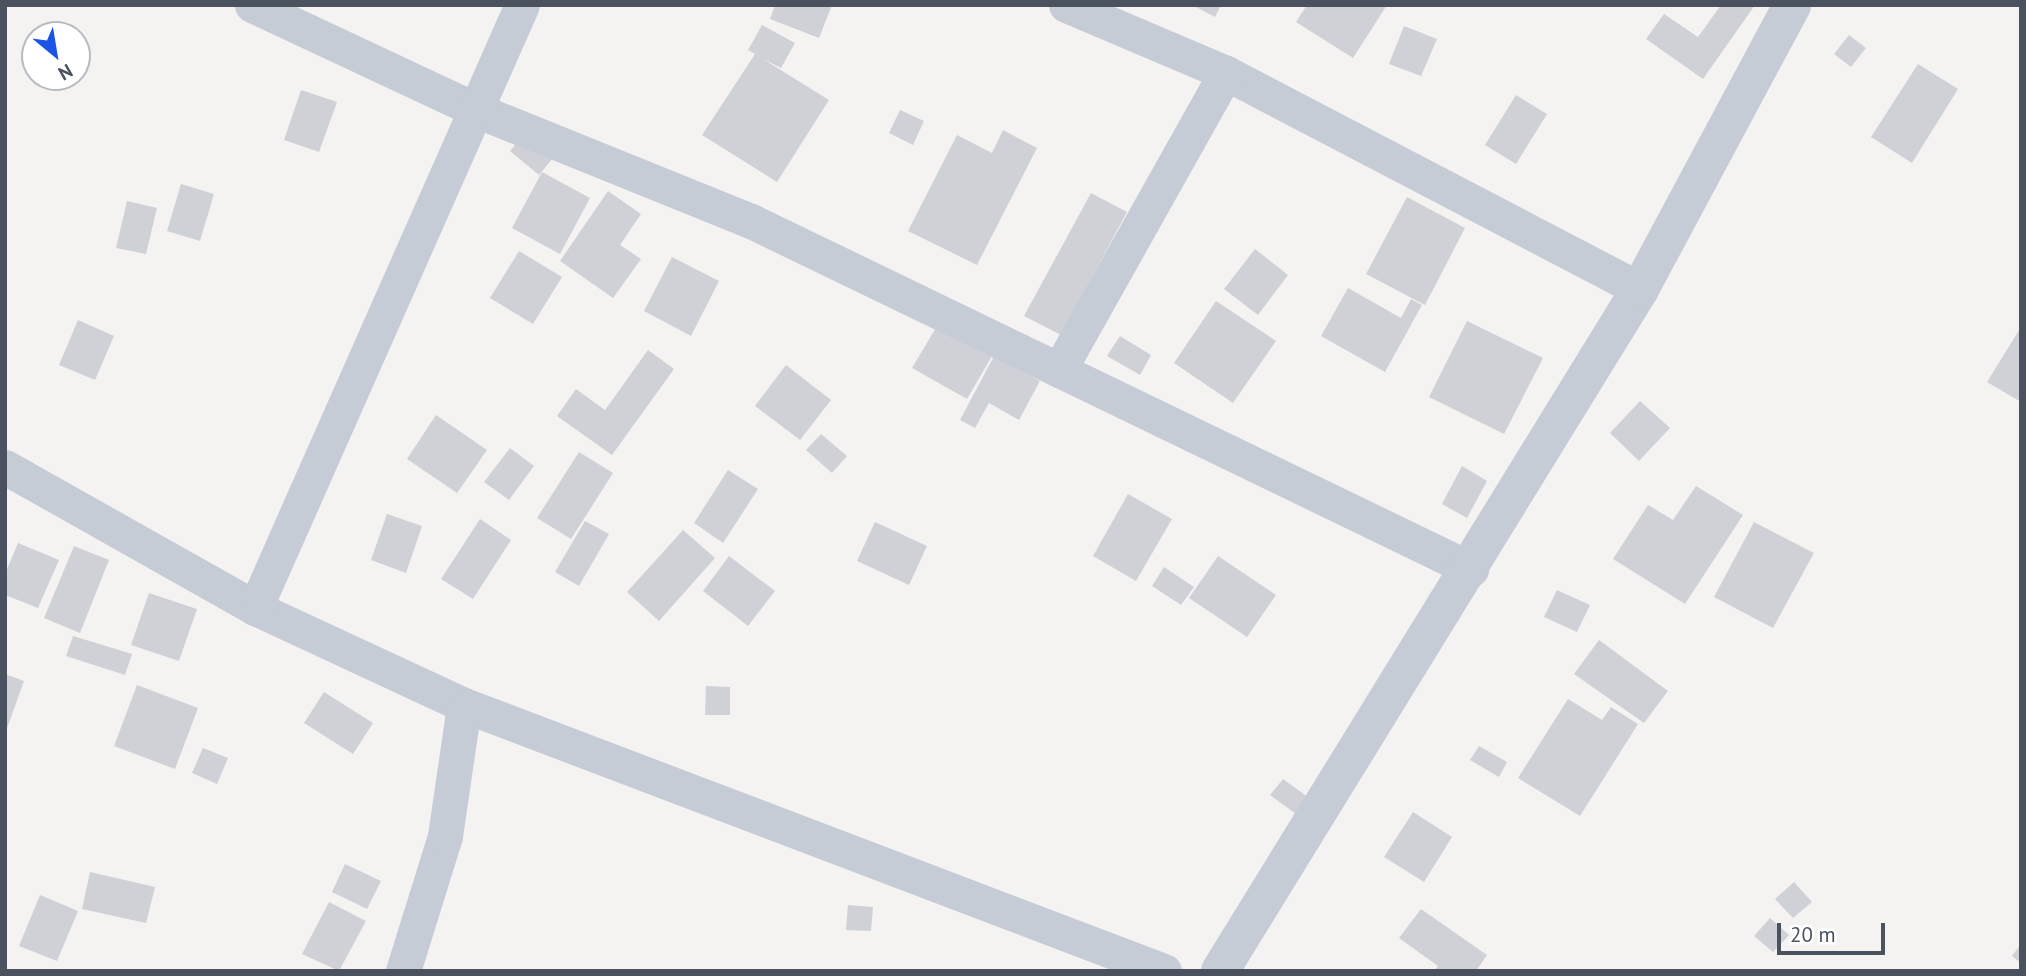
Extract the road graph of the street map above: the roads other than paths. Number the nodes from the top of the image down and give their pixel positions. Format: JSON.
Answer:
{"nodes":[{"id":1,"x":252,"y":5,"type":"edge"},
{"id":2,"x":522,"y":5,"type":"edge"},
{"id":3,"x":1066,"y":5,"type":"edge"},
{"id":4,"x":1792,"y":5,"type":"edge"},
{"id":5,"x":1226,"y":73,"type":"junction"},
{"id":6,"x":476,"y":110,"type":"junction"},
{"id":7,"x":1640,"y":289,"type":"junction"},
{"id":8,"x":1059,"y":370,"type":"junction"},
{"id":9,"x":5,"y":467,"type":"edge"},
{"id":10,"x":1471,"y":569,"type":"junction"},
{"id":11,"x":256,"y":608,"type":"junction"},
{"id":12,"x":464,"y":705,"type":"junction"},
{"id":13,"x":402,"y":971,"type":"edge"},
{"id":14,"x":1164,"y":971,"type":"edge"},
{"id":15,"x":1220,"y":971,"type":"edge"}],
"edges":[{"from":1,"to":6,"type":"street"},
{"from":2,"to":6,"type":"street"},
{"from":3,"to":5,"type":"street"},
{"from":4,"to":7,"type":"street"},
{"from":5,"to":7,"type":"street"},
{"from":5,"to":8,"type":"street"},
{"from":6,"to":8,"type":"street"},
{"from":6,"to":11,"type":"street"},
{"from":7,"to":10,"type":"street"},
{"from":8,"to":10,"type":"street"},
{"from":9,"to":11,"type":"street"},
{"from":10,"to":15,"type":"street"},
{"from":11,"to":12,"type":"street"},
{"from":12,"to":13,"type":"street"},
{"from":12,"to":14,"type":"street"}]}
